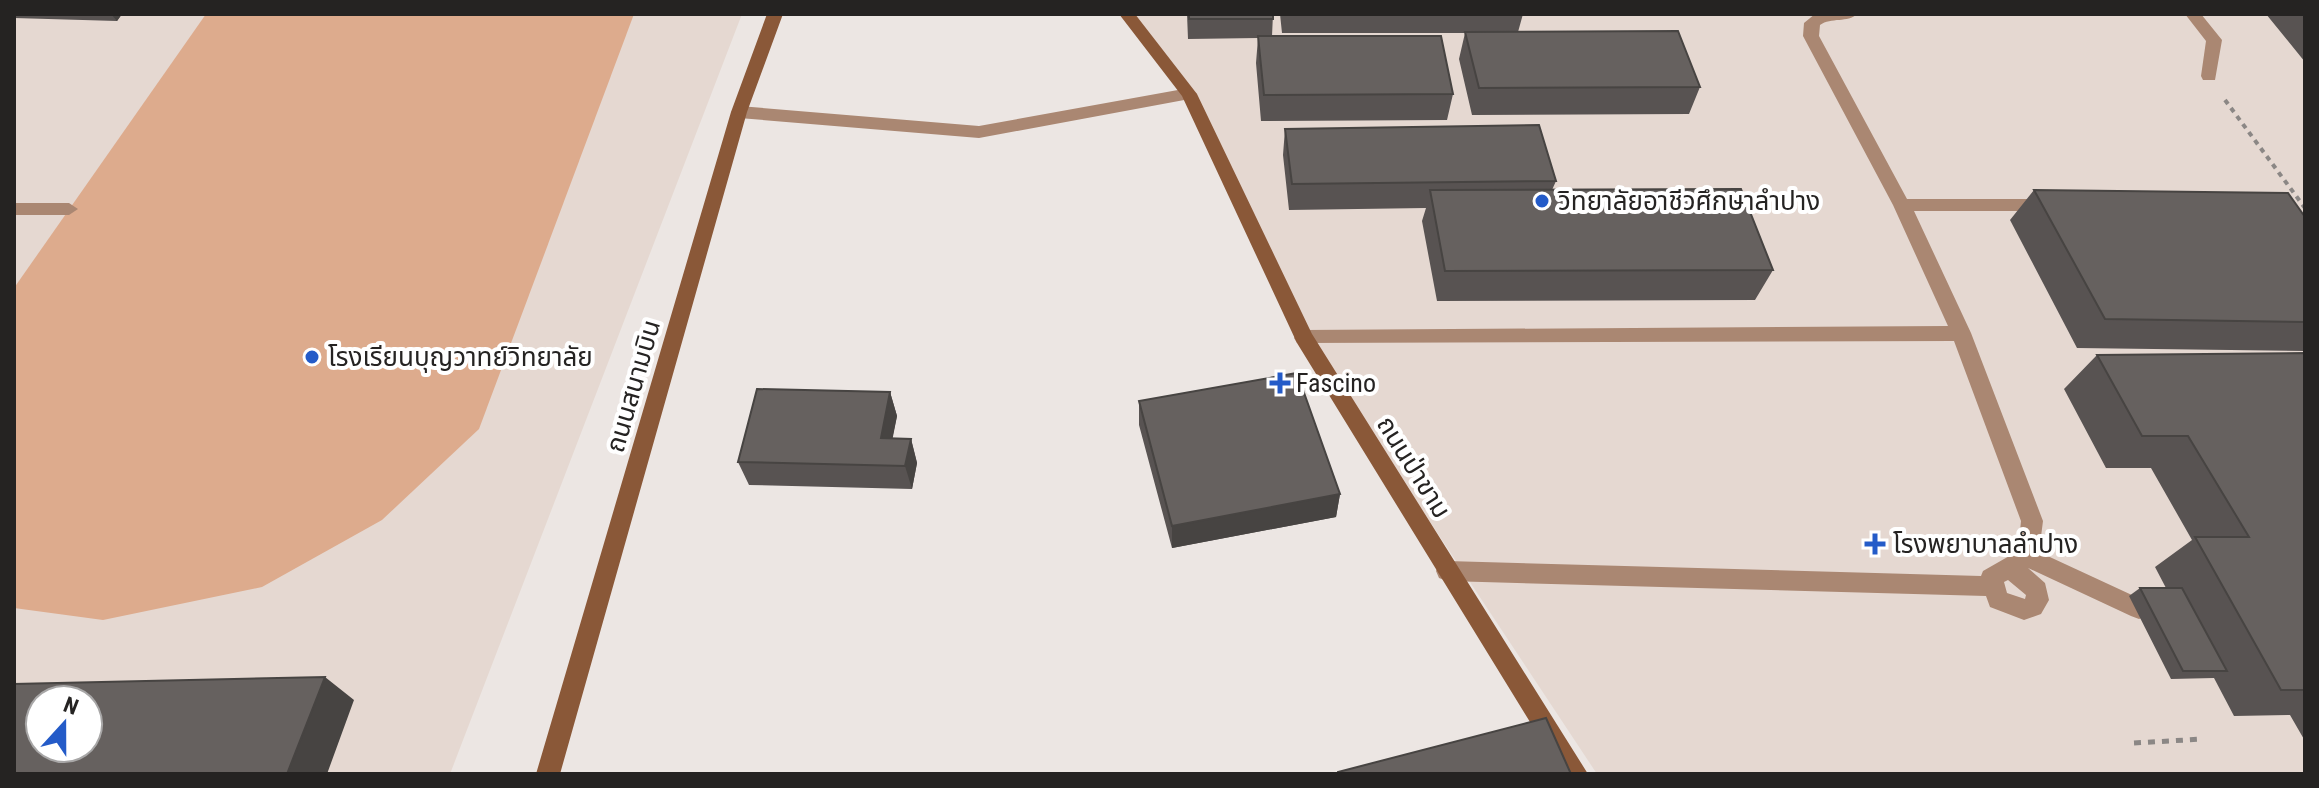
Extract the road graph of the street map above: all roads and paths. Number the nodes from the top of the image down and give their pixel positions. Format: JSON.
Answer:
{"nodes":[{"id":1,"x":775,"y":14,"type":"edge"},
{"id":2,"x":1127,"y":14,"type":"edge"},
{"id":3,"x":1849,"y":14,"type":"edge"},
{"id":4,"x":2193,"y":14,"type":"edge"},
{"id":5,"x":2209,"y":76,"type":"dead end"},
{"id":6,"x":1189,"y":94,"type":"junction"},
{"id":7,"x":2221,"y":95,"type":"dead end"},
{"id":8,"x":739,"y":112,"type":"junction"},
{"id":9,"x":1902,"y":205,"type":"junction"},
{"id":10,"x":2070,"y":205,"type":"edge"},
{"id":11,"x":2305,"y":208,"type":"edge"},
{"id":12,"x":14,"y":209,"type":"edge"},
{"id":13,"x":69,"y":209,"type":"dead end"},
{"id":14,"x":1961,"y":333,"type":"junction"},
{"id":15,"x":1304,"y":338,"type":"junction"},
{"id":16,"x":2027,"y":557,"type":"junction"},
{"id":17,"x":1447,"y":571,"type":"junction"},
{"id":18,"x":2139,"y":609,"type":"dead end"},
{"id":19,"x":2203,"y":739,"type":"dead end"},
{"id":20,"x":2134,"y":743,"type":"dead end"},
{"id":21,"x":548,"y":774,"type":"edge"},
{"id":22,"x":1576,"y":774,"type":"edge"}],
"edges":[{"from":1,"to":8,"type":"street","name":"ถนนสนามบิน"},
{"from":2,"to":6,"type":"street","name":"ถนนป่าขาม"},
{"from":3,"to":9,"type":"street"},
{"from":4,"to":5,"type":"street"},
{"from":6,"to":8,"type":"street"},
{"from":6,"to":15,"type":"street","name":"ถนนป่าขาม"},
{"from":7,"to":11,"type":"path"},
{"from":8,"to":21,"type":"street","name":"ถนนสนามบิน"},
{"from":9,"to":10,"type":"street"},
{"from":9,"to":14,"type":"street"},
{"from":12,"to":13,"type":"street"},
{"from":14,"to":15,"type":"street"},
{"from":14,"to":16,"type":"street"},
{"from":15,"to":17,"type":"street","name":"ถนนป่าขาม"},
{"from":16,"to":17,"type":"street"},
{"from":16,"to":18,"type":"street"},
{"from":17,"to":22,"type":"street","name":"ถนนป่าขาม"},
{"from":19,"to":20,"type":"path"}]}
